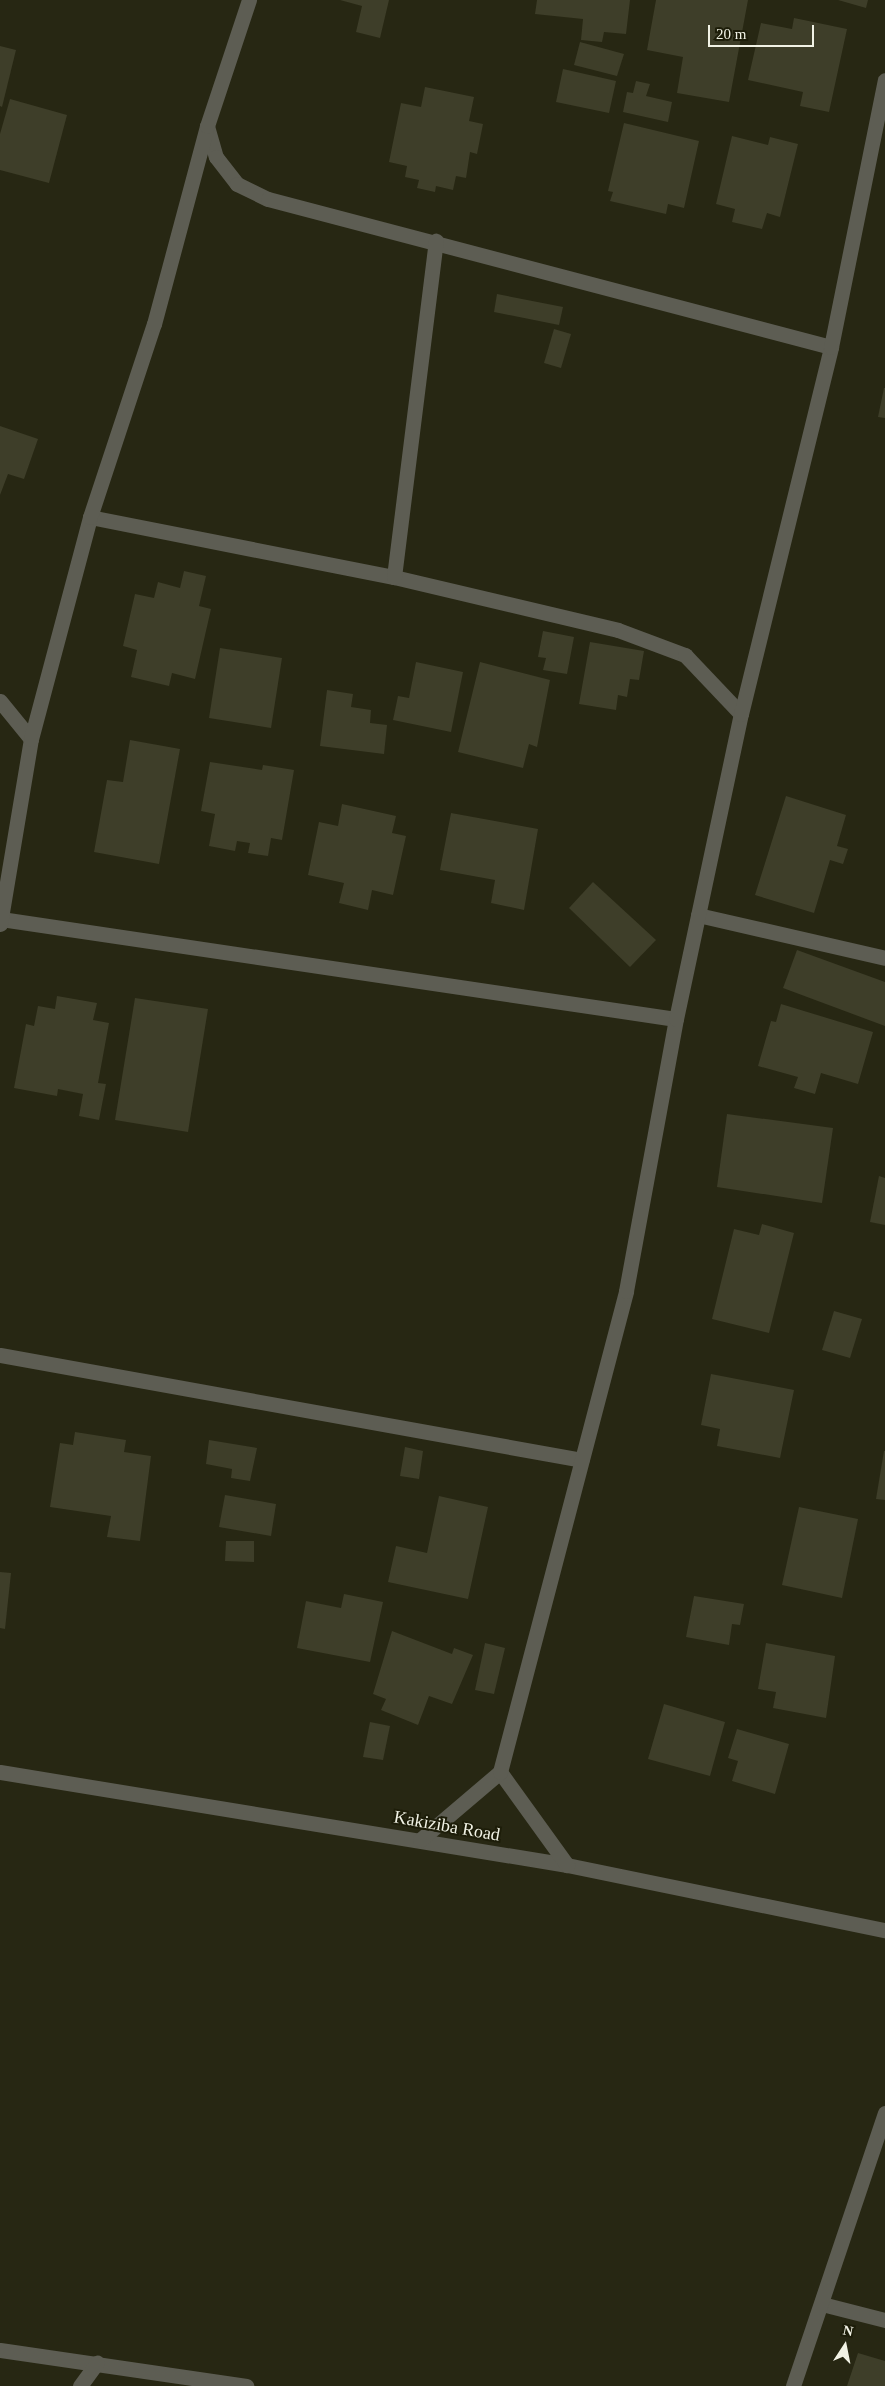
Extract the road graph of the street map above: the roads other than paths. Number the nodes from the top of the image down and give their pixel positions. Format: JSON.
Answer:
{"nodes":[{"id":1,"x":249,"y":0,"type":"edge"},
{"id":2,"x":885,"y":80,"type":"edge"},
{"id":3,"x":207,"y":126,"type":"junction"},
{"id":4,"x":436,"y":241,"type":"junction"},
{"id":5,"x":831,"y":347,"type":"junction"},
{"id":6,"x":90,"y":517,"type":"junction"},
{"id":7,"x":394,"y":577,"type":"junction"},
{"id":8,"x":0,"y":700,"type":"edge"},
{"id":9,"x":741,"y":714,"type":"junction"},
{"id":10,"x":31,"y":739,"type":"junction"},
{"id":11,"x":698,"y":915,"type":"junction"},
{"id":12,"x":1,"y":921,"type":"edge"},
{"id":13,"x":885,"y":958,"type":"edge"},
{"id":14,"x":676,"y":1019,"type":"junction"},
{"id":15,"x":0,"y":1355,"type":"edge"},
{"id":16,"x":582,"y":1460,"type":"junction"},
{"id":17,"x":0,"y":1772,"type":"edge"},
{"id":18,"x":500,"y":1772,"type":"junction"},
{"id":19,"x":420,"y":1840,"type":"junction"},
{"id":20,"x":568,"y":1865,"type":"junction"},
{"id":21,"x":885,"y":1930,"type":"edge"},
{"id":22,"x":885,"y":2113,"type":"edge"},
{"id":23,"x":822,"y":2304,"type":"junction"},
{"id":24,"x":885,"y":2320,"type":"edge"},
{"id":25,"x":0,"y":2350,"type":"edge"},
{"id":26,"x":97,"y":2363,"type":"junction"},
{"id":27,"x":219,"y":2384,"type":"edge"},
{"id":28,"x":80,"y":2386,"type":"edge"},
{"id":29,"x":246,"y":2386,"type":"edge"},
{"id":30,"x":793,"y":2386,"type":"edge"}],
"edges":[{"from":1,"to":3,"type":"street"},
{"from":2,"to":5,"type":"street"},
{"from":3,"to":4,"type":"street"},
{"from":3,"to":6,"type":"street"},
{"from":4,"to":5,"type":"street"},
{"from":4,"to":7,"type":"street"},
{"from":5,"to":9,"type":"street"},
{"from":6,"to":7,"type":"street"},
{"from":6,"to":10,"type":"street"},
{"from":7,"to":9,"type":"street"},
{"from":8,"to":10,"type":"street"},
{"from":9,"to":11,"type":"street"},
{"from":10,"to":12,"type":"street"},
{"from":11,"to":13,"type":"street"},
{"from":11,"to":14,"type":"street"},
{"from":12,"to":14,"type":"street"},
{"from":14,"to":16,"type":"street"},
{"from":15,"to":16,"type":"street"},
{"from":16,"to":18,"type":"street"},
{"from":17,"to":19,"type":"street","name":"Kakiziba Road"},
{"from":18,"to":19,"type":"street"},
{"from":18,"to":20,"type":"street"},
{"from":19,"to":20,"type":"street","name":"Kakiziba Road"},
{"from":20,"to":21,"type":"street","name":"Kakiziba Road"},
{"from":22,"to":23,"type":"street"},
{"from":23,"to":24,"type":"street"},
{"from":23,"to":30,"type":"street"},
{"from":25,"to":26,"type":"street"},
{"from":26,"to":27,"type":"street"},
{"from":26,"to":28,"type":"street"},
{"from":27,"to":29,"type":"street"}]}
